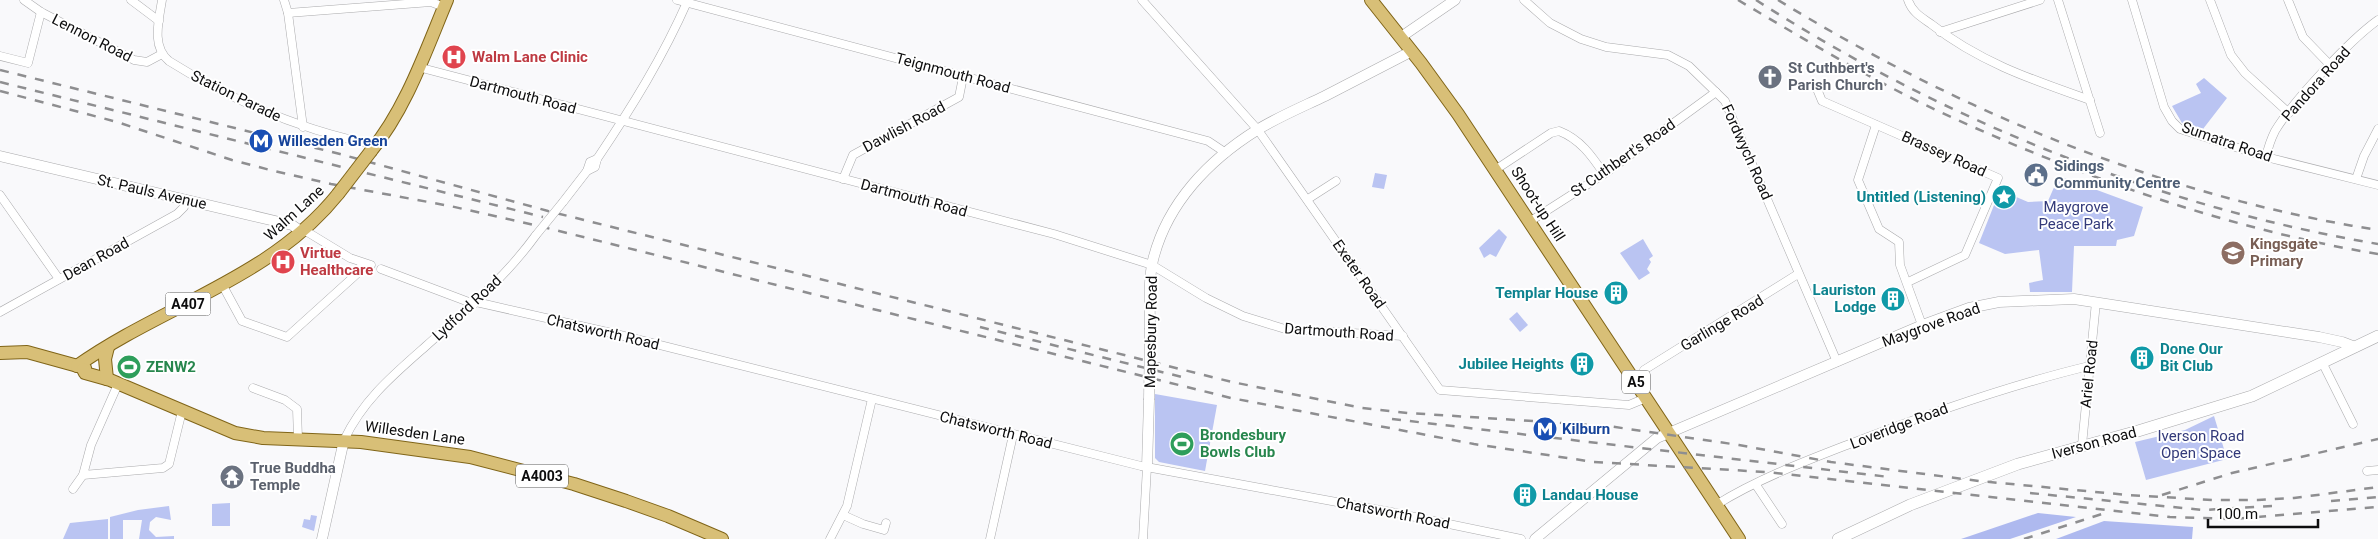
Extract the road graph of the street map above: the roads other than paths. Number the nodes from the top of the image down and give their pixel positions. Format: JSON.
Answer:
{"nodes":[{"id":1,"x":24,"y":0,"type":"edge"},
{"id":2,"x":131,"y":0,"type":"edge"},
{"id":3,"x":162,"y":0,"type":"edge"},
{"id":4,"x":284,"y":0,"type":"edge"},
{"id":5,"x":677,"y":0,"type":"edge"},
{"id":6,"x":1142,"y":0,"type":"edge"},
{"id":7,"x":1371,"y":0,"type":"edge"},
{"id":8,"x":1455,"y":0,"type":"edge"},
{"id":9,"x":1524,"y":0,"type":"edge"},
{"id":10,"x":1908,"y":0,"type":"edge"},
{"id":11,"x":2040,"y":0,"type":"edge"},
{"id":12,"x":2058,"y":0,"type":"edge"},
{"id":13,"x":2132,"y":0,"type":"edge"},
{"id":14,"x":2210,"y":0,"type":"edge"},
{"id":15,"x":2288,"y":0,"type":"edge"},
{"id":16,"x":688,"y":1,"type":"edge"},
{"id":17,"x":445,"y":4,"type":"edge"},
{"id":18,"x":41,"y":12,"type":"junction"},
{"id":19,"x":288,"y":13,"type":"junction"},
{"id":20,"x":2378,"y":20,"type":"edge"},
{"id":21,"x":159,"y":21,"type":"junction"},
{"id":22,"x":1940,"y":32,"type":"junction"},
{"id":23,"x":1401,"y":37,"type":"junction"},
{"id":24,"x":1412,"y":51,"type":"junction"},
{"id":25,"x":162,"y":54,"type":"junction"},
{"id":26,"x":0,"y":56,"type":"edge"},
{"id":27,"x":2330,"y":65,"type":"junction"},
{"id":28,"x":418,"y":67,"type":"junction"},
{"id":29,"x":964,"y":76,"type":"junction"},
{"id":30,"x":1817,"y":89,"type":"dead end"},
{"id":31,"x":1716,"y":92,"type":"junction"},
{"id":32,"x":2090,"y":100,"type":"junction"},
{"id":33,"x":2289,"y":112,"type":"junction"},
{"id":34,"x":622,"y":122,"type":"junction"},
{"id":35,"x":1876,"y":125,"type":"junction"},
{"id":36,"x":303,"y":126,"type":"junction"},
{"id":37,"x":2378,"y":129,"type":"edge"},
{"id":38,"x":1258,"y":130,"type":"junction"},
{"id":39,"x":2100,"y":133,"type":"dead end"},
{"id":40,"x":374,"y":148,"type":"junction"},
{"id":41,"x":1226,"y":152,"type":"junction"},
{"id":42,"x":0,"y":156,"type":"edge"},
{"id":43,"x":2266,"y":156,"type":"junction"},
{"id":44,"x":1495,"y":170,"type":"junction"},
{"id":45,"x":1604,"y":174,"type":"junction"},
{"id":46,"x":843,"y":179,"type":"junction"},
{"id":47,"x":1336,"y":180,"type":"dead end"},
{"id":48,"x":2356,"y":180,"type":"junction"},
{"id":49,"x":2378,"y":185,"type":"edge"},
{"id":50,"x":0,"y":195,"type":"edge"},
{"id":51,"x":1308,"y":199,"type":"junction"},
{"id":52,"x":185,"y":200,"type":"junction"},
{"id":53,"x":1530,"y":222,"type":"junction"},
{"id":54,"x":303,"y":231,"type":"junction"},
{"id":55,"x":362,"y":263,"type":"junction"},
{"id":56,"x":1152,"y":265,"type":"junction"},
{"id":57,"x":371,"y":266,"type":"dead end"},
{"id":58,"x":381,"y":269,"type":"dead end"},
{"id":59,"x":1798,"y":274,"type":"junction"},
{"id":60,"x":59,"y":279,"type":"junction"},
{"id":61,"x":1908,"y":282,"type":"junction"},
{"id":62,"x":223,"y":286,"type":"junction"},
{"id":63,"x":2096,"y":302,"type":"junction"},
{"id":64,"x":475,"y":303,"type":"junction"},
{"id":65,"x":0,"y":312,"type":"edge"},
{"id":66,"x":1922,"y":326,"type":"junction"},
{"id":67,"x":1403,"y":336,"type":"junction"},
{"id":68,"x":2378,"y":336,"type":"edge"},
{"id":69,"x":108,"y":347,"type":"junction"},
{"id":70,"x":2355,"y":347,"type":"junction"},
{"id":71,"x":0,"y":353,"type":"edge"},
{"id":72,"x":1837,"y":362,"type":"junction"},
{"id":73,"x":2324,"y":364,"type":"junction"},
{"id":74,"x":2089,"y":366,"type":"junction"},
{"id":75,"x":80,"y":367,"type":"junction"},
{"id":76,"x":1644,"y":370,"type":"dead end"},
{"id":77,"x":109,"y":380,"type":"junction"},
{"id":78,"x":253,"y":388,"type":"dead end"},
{"id":79,"x":1646,"y":398,"type":"junction"},
{"id":80,"x":872,"y":399,"type":"junction"},
{"id":81,"x":182,"y":412,"type":"junction"},
{"id":82,"x":2353,"y":424,"type":"dead end"},
{"id":83,"x":1669,"y":433,"type":"junction"},
{"id":84,"x":1013,"y":435,"type":"junction"},
{"id":85,"x":298,"y":439,"type":"junction"},
{"id":86,"x":344,"y":440,"type":"junction"},
{"id":87,"x":2082,"y":446,"type":"junction"},
{"id":88,"x":1146,"y":467,"type":"junction"},
{"id":89,"x":2378,"y":470,"type":"edge"},
{"id":90,"x":2367,"y":471,"type":"dead end"},
{"id":91,"x":83,"y":474,"type":"junction"},
{"id":92,"x":1756,"y":484,"type":"junction"},
{"id":93,"x":72,"y":488,"type":"dead end"},
{"id":94,"x":1716,"y":505,"type":"junction"},
{"id":95,"x":843,"y":515,"type":"junction"},
{"id":96,"x":886,"y":523,"type":"dead end"},
{"id":97,"x":1782,"y":524,"type":"dead end"},
{"id":98,"x":322,"y":539,"type":"edge"},
{"id":99,"x":722,"y":539,"type":"edge"},
{"id":100,"x":830,"y":539,"type":"edge"},
{"id":101,"x":990,"y":539,"type":"edge"},
{"id":102,"x":1143,"y":539,"type":"edge"},
{"id":103,"x":1521,"y":539,"type":"edge"},
{"id":104,"x":1535,"y":539,"type":"edge"},
{"id":105,"x":1739,"y":539,"type":"edge"},
{"id":106,"x":1838,"y":539,"type":"edge"}],
"edges":[{"from":1,"to":18,"type":"street","name":"Lennon Road"},
{"from":2,"to":21,"type":"street"},
{"from":3,"to":21,"type":"street"},
{"from":4,"to":19,"type":"street"},
{"from":5,"to":16,"type":"street","name":"Teignmouth Road"},
{"from":6,"to":38,"type":"street","name":"Exeter Road"},
{"from":7,"to":23,"type":"main road","name":"Shoot-up Hill","number":"A5"},
{"from":8,"to":23,"type":"street"},
{"from":9,"to":31,"type":"street","name":"Fordwych Road"},
{"from":10,"to":22,"type":"street"},
{"from":11,"to":22,"type":"street"},
{"from":12,"to":32,"type":"street"},
{"from":13,"to":43,"type":"street","name":"Sumatra Road"},
{"from":14,"to":33,"type":"street"},
{"from":15,"to":27,"type":"street"},
{"from":16,"to":29,"type":"street","name":"Teignmouth Road"},
{"from":16,"to":34,"type":"street","name":"Lydford Road"},
{"from":17,"to":19,"type":"street"},
{"from":17,"to":28,"type":"main road","name":"Walm Lane","number":"A407"},
{"from":18,"to":25,"type":"street","name":"Lennon Road"},
{"from":18,"to":26,"type":"street"},
{"from":19,"to":36,"type":"street"},
{"from":20,"to":27,"type":"street","name":"Pandora Road"},
{"from":21,"to":25,"type":"street"},
{"from":22,"to":32,"type":"street"},
{"from":23,"to":24,"type":"main road","name":"Shoot-up Hill","number":"A5"},
{"from":24,"to":38,"type":"street","name":"Mapesbury Road"},
{"from":24,"to":44,"type":"main road","name":"Shoot-up Hill","number":"A5"},
{"from":25,"to":36,"type":"street","name":"Station Parade"},
{"from":27,"to":33,"type":"street","name":"Pandora Road"},
{"from":28,"to":34,"type":"street","name":"Dartmouth Road"},
{"from":28,"to":40,"type":"main road","name":"Walm Lane","number":"A407"},
{"from":29,"to":41,"type":"street","name":"Teignmouth Road"},
{"from":29,"to":46,"type":"street","name":"Dawlish Road"},
{"from":30,"to":35,"type":"street","name":"Brassey Road"},
{"from":31,"to":45,"type":"street","name":"St Cuthbert's Road"},
{"from":31,"to":59,"type":"street","name":"Fordwych Road"},
{"from":32,"to":39,"type":"street"},
{"from":33,"to":43,"type":"street","name":"Pandora Road"},
{"from":34,"to":46,"type":"street","name":"Dartmouth Road"},
{"from":34,"to":64,"type":"street","name":"Lydford Road","bridge":true},
{"from":35,"to":61,"type":"street"},
{"from":35,"to":61,"type":"street","name":"Brassey Road"},
{"from":36,"to":40,"type":"street","name":"Station Parade"},
{"from":37,"to":48,"type":"street"},
{"from":38,"to":41,"type":"street","name":"Mapesbury Road"},
{"from":38,"to":51,"type":"street","name":"Exeter Road"},
{"from":40,"to":54,"type":"main road","name":"Walm Lane","number":"A407","bridge":true},
{"from":41,"to":56,"type":"street","name":"Mapesbury Road"},
{"from":42,"to":52,"type":"street","name":"St. Pauls Avenue"},
{"from":43,"to":48,"type":"street","name":"Sumatra Road"},
{"from":44,"to":45,"type":"street"},
{"from":44,"to":53,"type":"main road","name":"Shoot-up Hill","number":"A5"},
{"from":45,"to":53,"type":"street","name":"St Cuthbert's Road"},
{"from":46,"to":56,"type":"street","name":"Dartmouth Road"},
{"from":47,"to":51,"type":"street"},
{"from":48,"to":49,"type":"street","name":"Sumatra Road"},
{"from":50,"to":60,"type":"street"},
{"from":51,"to":67,"type":"street","name":"Exeter Road"},
{"from":52,"to":54,"type":"street","name":"St. Pauls Avenue"},
{"from":52,"to":60,"type":"street","name":"Dean Road"},
{"from":53,"to":79,"type":"main road","name":"Shoot-up Hill","number":"A5"},
{"from":54,"to":55,"type":"street"},
{"from":54,"to":62,"type":"main road","name":"Walm Lane","number":"A407"},
{"from":55,"to":57,"type":"street"},
{"from":55,"to":62,"type":"street"},
{"from":56,"to":67,"type":"street","name":"Dartmouth Road"},
{"from":56,"to":88,"type":"street","name":"Mapesbury Road","bridge":true},
{"from":58,"to":64,"type":"street","name":"Chatsworth Road"},
{"from":59,"to":72,"type":"street","name":"Fordwych Road"},
{"from":59,"to":76,"type":"street","name":"Garlinge Road"},
{"from":60,"to":65,"type":"street","name":"Dean Road"},
{"from":61,"to":66,"type":"street"},
{"from":62,"to":69,"type":"main road","name":"Walm Lane","number":"A407"},
{"from":63,"to":66,"type":"street","name":"Maygrove Road"},
{"from":63,"to":70,"type":"street","name":"Maygrove Road"},
{"from":63,"to":74,"type":"street","name":"Ariel Road"},
{"from":64,"to":80,"type":"street","name":"Chatsworth Road"},
{"from":64,"to":86,"type":"street","name":"Lydford Road"},
{"from":66,"to":72,"type":"street","name":"Maygrove Road"},
{"from":67,"to":79,"type":"street","name":"Exeter Road"},
{"from":68,"to":70,"type":"main road","name":"Iverson Road"},
{"from":69,"to":75,"type":"main road","name":"Walm Lane","number":"A407"},
{"from":69,"to":77,"type":"main road"},
{"from":70,"to":73,"type":"main road","name":"Iverson Road"},
{"from":71,"to":75,"type":"main road","name":"Willesden Lane"},
{"from":72,"to":83,"type":"street","name":"Maygrove Road"},
{"from":73,"to":82,"type":"street"},
{"from":73,"to":87,"type":"main road","name":"Iverson Road"},
{"from":74,"to":87,"type":"street","name":"Ariel Road"},
{"from":74,"to":92,"type":"street","name":"Loveridge Road"},
{"from":75,"to":77,"type":"main road","name":"Willesden Lane","number":"A4003"},
{"from":77,"to":81,"type":"main road","name":"Willesden Lane","number":"A4003"},
{"from":77,"to":91,"type":"street"},
{"from":78,"to":85,"type":"street"},
{"from":79,"to":83,"type":"main road","name":"Shoot-up Hill","number":"A5"},
{"from":80,"to":84,"type":"street","name":"Chatsworth Road"},
{"from":80,"to":95,"type":"street"},
{"from":81,"to":85,"type":"main road","name":"Willesden Lane","number":"A4003"},
{"from":81,"to":91,"type":"street"},
{"from":83,"to":94,"type":"main road","number":"A5"},
{"from":83,"to":104,"type":"street","name":"Maygrove Road"},
{"from":84,"to":88,"type":"street","name":"Chatsworth Road"},
{"from":84,"to":101,"type":"street"},
{"from":85,"to":86,"type":"main road","name":"Willesden Lane","number":"A4003"},
{"from":86,"to":98,"type":"street"},
{"from":86,"to":99,"type":"main road","name":"Willesden Lane","number":"A4003"},
{"from":87,"to":106,"type":"main road","name":"Iverson Road"},
{"from":88,"to":102,"type":"street","name":"Mapesbury Road"},
{"from":88,"to":103,"type":"street","name":"Chatsworth Road"},
{"from":89,"to":90,"type":"street"},
{"from":91,"to":93,"type":"street"},
{"from":92,"to":94,"type":"street","name":"Loveridge Road"},
{"from":92,"to":97,"type":"street"},
{"from":94,"to":105,"type":"main road","number":"A5"},
{"from":95,"to":96,"type":"street"},
{"from":95,"to":100,"type":"street"}]}
